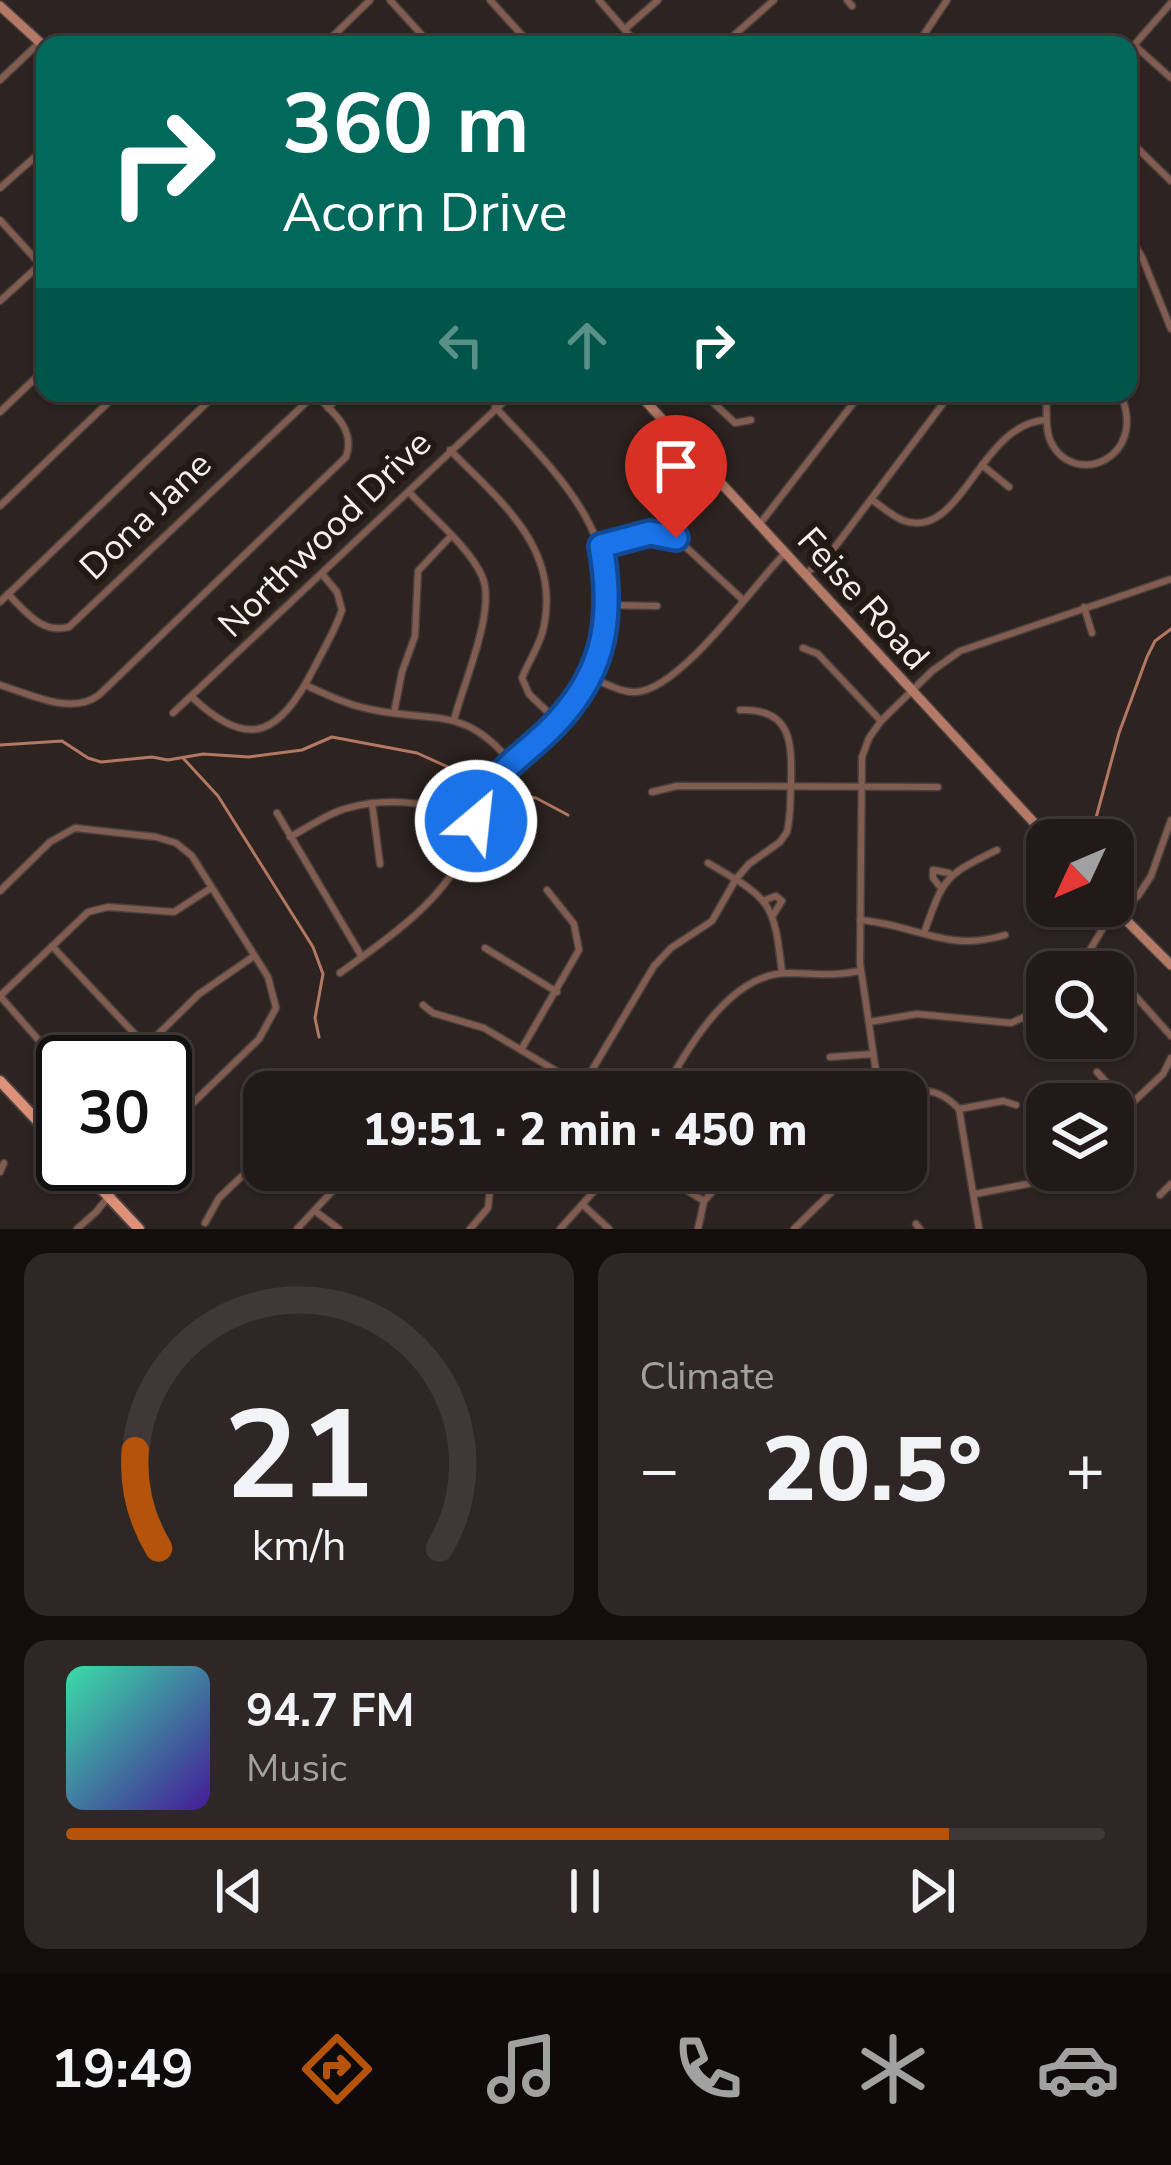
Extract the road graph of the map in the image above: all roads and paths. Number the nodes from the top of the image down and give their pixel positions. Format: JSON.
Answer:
{"nodes":[{"id":1,"x":370,"y":0,"type":"edge"},
{"id":2,"x":390,"y":0,"type":"edge"},
{"id":3,"x":490,"y":0,"type":"edge"},
{"id":4,"x":598,"y":0,"type":"edge"},
{"id":5,"x":658,"y":0,"type":"edge"},
{"id":6,"x":775,"y":0,"type":"edge"},
{"id":7,"x":946,"y":0,"type":"edge"},
{"id":8,"x":1171,"y":3,"type":"edge"},
{"id":9,"x":0,"y":6,"type":"edge"},
{"id":10,"x":625,"y":29,"type":"junction"},
{"id":11,"x":333,"y":36,"type":"edge"},
{"id":12,"x":423,"y":36,"type":"edge"},
{"id":13,"x":523,"y":36,"type":"edge"},
{"id":14,"x":631,"y":36,"type":"edge"},
{"id":15,"x":733,"y":36,"type":"edge"},
{"id":16,"x":923,"y":36,"type":"edge"},
{"id":17,"x":36,"y":39,"type":"edge"},
{"id":18,"x":1137,"y":42,"type":"edge"},
{"id":19,"x":1137,"y":46,"type":"edge"},
{"id":20,"x":36,"y":50,"type":"edge"},
{"id":21,"x":1171,"y":78,"type":"edge"},
{"id":22,"x":0,"y":80,"type":"edge"},
{"id":23,"x":1137,"y":148,"type":"edge"},
{"id":24,"x":36,"y":156,"type":"edge"},
{"id":25,"x":1171,"y":181,"type":"edge"},
{"id":26,"x":0,"y":188,"type":"edge"},
{"id":27,"x":0,"y":220,"type":"edge"},
{"id":28,"x":1137,"y":248,"type":"edge"},
{"id":29,"x":36,"y":255,"type":"edge"},
{"id":30,"x":36,"y":268,"type":"edge"},
{"id":31,"x":0,"y":301,"type":"edge"},
{"id":32,"x":1171,"y":329,"type":"edge"},
{"id":33,"x":36,"y":378,"type":"edge"},
{"id":34,"x":109,"y":402,"type":"edge"},
{"id":35,"x":208,"y":402,"type":"edge"},
{"id":36,"x":306,"y":402,"type":"edge"},
{"id":37,"x":322,"y":402,"type":"edge"},
{"id":38,"x":334,"y":402,"type":"edge"},
{"id":39,"x":501,"y":402,"type":"edge"},
{"id":40,"x":646,"y":402,"type":"edge"},
{"id":41,"x":713,"y":402,"type":"edge"},
{"id":42,"x":854,"y":402,"type":"edge"},
{"id":43,"x":944,"y":402,"type":"edge"},
{"id":44,"x":1046,"y":402,"type":"edge"},
{"id":45,"x":1123,"y":402,"type":"edge"},
{"id":46,"x":495,"y":407,"type":"junction"},
{"id":47,"x":328,"y":408,"type":"junction"},
{"id":48,"x":0,"y":412,"type":"edge"},
{"id":49,"x":751,"y":420,"type":"dead end"},
{"id":50,"x":1046,"y":420,"type":"junction"},
{"id":51,"x":451,"y":450,"type":"junction"},
{"id":52,"x":982,"y":465,"type":"junction"},
{"id":53,"x":1009,"y":487,"type":"dead end"},
{"id":54,"x":409,"y":492,"type":"junction"},
{"id":55,"x":871,"y":499,"type":"junction"},
{"id":56,"x":0,"y":506,"type":"edge"},
{"id":57,"x":759,"y":525,"type":"junction"},
{"id":58,"x":450,"y":537,"type":"junction"},
{"id":59,"x":601,"y":546,"type":"junction"},
{"id":60,"x":784,"y":554,"type":"junction"},
{"id":61,"x":322,"y":574,"type":"junction"},
{"id":62,"x":805,"y":575,"type":"junction"},
{"id":63,"x":1171,"y":579,"type":"edge"},
{"id":64,"x":8,"y":594,"type":"junction"},
{"id":65,"x":743,"y":600,"type":"junction"},
{"id":66,"x":0,"y":602,"type":"edge"},
{"id":67,"x":608,"y":605,"type":"junction"},
{"id":68,"x":657,"y":606,"type":"dead end"},
{"id":69,"x":1084,"y":607,"type":"junction"},
{"id":70,"x":1093,"y":633,"type":"dead end"},
{"id":71,"x":803,"y":648,"type":"dead end"},
{"id":72,"x":591,"y":678,"type":"junction"},
{"id":73,"x":305,"y":685,"type":"junction"},
{"id":74,"x":0,"y":686,"type":"edge"},
{"id":75,"x":911,"y":692,"type":"junction"},
{"id":76,"x":193,"y":698,"type":"junction"},
{"id":77,"x":740,"y":710,"type":"dead end"},
{"id":78,"x":173,"y":713,"type":"dead end"},
{"id":79,"x":394,"y":713,"type":"junction"},
{"id":80,"x":454,"y":720,"type":"junction"},
{"id":81,"x":881,"y":721,"type":"junction"},
{"id":82,"x":558,"y":722,"type":"junction"},
{"id":83,"x":510,"y":761,"type":"junction"},
{"id":84,"x":860,"y":785,"type":"junction"},
{"id":85,"x":790,"y":786,"type":"junction"},
{"id":86,"x":938,"y":787,"type":"dead end"},
{"id":87,"x":652,"y":792,"type":"dead end"},
{"id":88,"x":372,"y":803,"type":"junction"},
{"id":89,"x":277,"y":813,"type":"dead end"},
{"id":90,"x":1029,"y":819,"type":"edge"},
{"id":91,"x":1171,"y":820,"type":"edge"},
{"id":92,"x":476,"y":821,"type":"junction"},
{"id":93,"x":290,"y":837,"type":"junction"},
{"id":94,"x":524,"y":849,"type":"dead end"},
{"id":95,"x":997,"y":850,"type":"dead end"},
{"id":96,"x":708,"y":863,"type":"dead end"},
{"id":97,"x":380,"y":864,"type":"dead end"},
{"id":98,"x":950,"y":873,"type":"junction"},
{"id":99,"x":736,"y":879,"type":"junction"},
{"id":100,"x":211,"y":888,"type":"junction"},
{"id":101,"x":941,"y":888,"type":"junction"},
{"id":102,"x":547,"y":890,"type":"dead end"},
{"id":103,"x":0,"y":891,"type":"edge"},
{"id":104,"x":1134,"y":898,"type":"edge"},
{"id":105,"x":860,"y":920,"type":"junction"},
{"id":106,"x":1132,"y":927,"type":"edge"},
{"id":107,"x":589,"y":931,"type":"dead end"},
{"id":108,"x":924,"y":933,"type":"junction"},
{"id":109,"x":578,"y":934,"type":"junction"},
{"id":110,"x":1005,"y":935,"type":"dead end"},
{"id":111,"x":52,"y":946,"type":"junction"},
{"id":112,"x":485,"y":948,"type":"dead end"},
{"id":113,"x":254,"y":956,"type":"junction"},
{"id":114,"x":362,"y":957,"type":"junction"},
{"id":115,"x":1171,"y":965,"type":"edge"},
{"id":116,"x":860,"y":971,"type":"junction"},
{"id":117,"x":782,"y":973,"type":"junction"},
{"id":118,"x":340,"y":974,"type":"dead end"},
{"id":119,"x":557,"y":992,"type":"junction"},
{"id":120,"x":1134,"y":995,"type":"edge"},
{"id":121,"x":0,"y":996,"type":"edge"},
{"id":122,"x":423,"y":1005,"type":"dead end"},
{"id":123,"x":1026,"y":1016,"type":"edge"},
{"id":124,"x":869,"y":1022,"type":"junction"},
{"id":125,"x":136,"y":1035,"type":"edge"},
{"id":126,"x":157,"y":1035,"type":"edge"},
{"id":127,"x":1171,"y":1036,"type":"edge"},
{"id":128,"x":36,"y":1037,"type":"edge"},
{"id":129,"x":521,"y":1050,"type":"junction"},
{"id":130,"x":873,"y":1054,"type":"junction"},
{"id":131,"x":830,"y":1058,"type":"dead end"},
{"id":132,"x":1171,"y":1061,"type":"edge"},
{"id":133,"x":553,"y":1071,"type":"edge"},
{"id":134,"x":591,"y":1071,"type":"edge"},
{"id":135,"x":677,"y":1071,"type":"edge"},
{"id":136,"x":876,"y":1071,"type":"edge"},
{"id":137,"x":1097,"y":1072,"type":"dead end"},
{"id":138,"x":0,"y":1081,"type":"edge"},
{"id":139,"x":1107,"y":1083,"type":"edge"},
{"id":140,"x":927,"y":1092,"type":"edge"},
{"id":141,"x":1134,"y":1101,"type":"edge"},
{"id":142,"x":192,"y":1103,"type":"edge"},
{"id":143,"x":1016,"y":1105,"type":"dead end"},
{"id":144,"x":959,"y":1109,"type":"junction"},
{"id":145,"x":36,"y":1119,"type":"edge"},
{"id":146,"x":243,"y":1175,"type":"edge"},
{"id":147,"x":1026,"y":1184,"type":"edge"},
{"id":148,"x":1171,"y":1184,"type":"edge"},
{"id":149,"x":103,"y":1191,"type":"edge"},
{"id":150,"x":114,"y":1191,"type":"edge"},
{"id":151,"x":333,"y":1191,"type":"edge"},
{"id":152,"x":490,"y":1191,"type":"edge"},
{"id":153,"x":595,"y":1191,"type":"edge"},
{"id":154,"x":687,"y":1191,"type":"edge"},
{"id":155,"x":714,"y":1191,"type":"edge"},
{"id":156,"x":833,"y":1191,"type":"edge"},
{"id":157,"x":975,"y":1194,"type":"junction"},
{"id":158,"x":1160,"y":1195,"type":"dead end"},
{"id":159,"x":109,"y":1198,"type":"junction"},
{"id":160,"x":704,"y":1202,"type":"junction"},
{"id":161,"x":583,"y":1204,"type":"junction"},
{"id":162,"x":315,"y":1211,"type":"junction"},
{"id":163,"x":205,"y":1223,"type":"dead end"},
{"id":164,"x":77,"y":1229,"type":"edge"},
{"id":165,"x":139,"y":1229,"type":"edge"},
{"id":166,"x":297,"y":1229,"type":"edge"},
{"id":167,"x":338,"y":1229,"type":"edge"},
{"id":168,"x":470,"y":1229,"type":"edge"},
{"id":169,"x":560,"y":1229,"type":"edge"},
{"id":170,"x":609,"y":1229,"type":"edge"},
{"id":171,"x":698,"y":1229,"type":"edge"},
{"id":172,"x":794,"y":1229,"type":"edge"},
{"id":173,"x":979,"y":1229,"type":"edge"}],
"edges":[{"from":1,"to":11,"type":"street"},
{"from":2,"to":12,"type":"street"},
{"from":3,"to":13,"type":"street"},
{"from":4,"to":10,"type":"street"},
{"from":5,"to":10,"type":"street"},
{"from":6,"to":15,"type":"street"},
{"from":7,"to":16,"type":"street"},
{"from":8,"to":18,"type":"street"},
{"from":9,"to":17,"type":"main road"},
{"from":10,"to":14,"type":"street"},
{"from":19,"to":21,"type":"street"},
{"from":20,"to":22,"type":"street"},
{"from":23,"to":25,"type":"street"},
{"from":24,"to":26,"type":"street"},
{"from":27,"to":29,"type":"street"},
{"from":28,"to":32,"type":"street"},
{"from":30,"to":31,"type":"street"},
{"from":33,"to":48,"type":"street"},
{"from":34,"to":56,"type":"street"},
{"from":35,"to":64,"type":"street"},
{"from":36,"to":64,"type":"street","name":"Dona Jane"},
{"from":37,"to":47,"type":"street"},
{"from":38,"to":47,"type":"street"},
{"from":39,"to":46,"type":"street","name":"Northwood Drive"},
{"from":40,"to":57,"type":"main road","name":"Feise Road"},
{"from":41,"to":49,"type":"street"},
{"from":42,"to":57,"type":"street"},
{"from":43,"to":55,"type":"street"},
{"from":44,"to":50,"type":"street"},
{"from":45,"to":50,"type":"street"},
{"from":46,"to":51,"type":"street","name":"Northwood Drive"},
{"from":46,"to":59,"type":"street"},
{"from":47,"to":74,"type":"street"},
{"from":50,"to":52,"type":"street"},
{"from":51,"to":54,"type":"street","name":"Northwood Drive"},
{"from":51,"to":82,"type":"street"},
{"from":52,"to":53,"type":"street"},
{"from":52,"to":55,"type":"street"},
{"from":54,"to":58,"type":"street"},
{"from":54,"to":61,"type":"street","name":"Northwood Drive"},
{"from":55,"to":62,"type":"street"},
{"from":57,"to":60,"type":"main road","name":"Feise Road"},
{"from":58,"to":79,"type":"street"},
{"from":58,"to":80,"type":"street"},
{"from":59,"to":65,"type":"street"},
{"from":59,"to":67,"type":"street"},
{"from":60,"to":62,"type":"main road","name":"Feise Road"},
{"from":60,"to":65,"type":"street"},
{"from":61,"to":73,"type":"street"},
{"from":61,"to":76,"type":"street","name":"Northwood Drive"},
{"from":62,"to":75,"type":"main road","name":"Feise Road"},
{"from":63,"to":69,"type":"street"},
{"from":64,"to":66,"type":"street"},
{"from":65,"to":72,"type":"street"},
{"from":67,"to":68,"type":"street"},
{"from":67,"to":72,"type":"street"},
{"from":69,"to":70,"type":"street"},
{"from":69,"to":75,"type":"street"},
{"from":71,"to":81,"type":"street"},
{"from":72,"to":82,"type":"street"},
{"from":73,"to":76,"type":"street"},
{"from":73,"to":79,"type":"street"},
{"from":75,"to":81,"type":"street"},
{"from":75,"to":90,"type":"main road","name":"Feise Road"},
{"from":76,"to":78,"type":"street","name":"Northwood Drive"},
{"from":77,"to":85,"type":"street"},
{"from":79,"to":80,"type":"street"},
{"from":80,"to":83,"type":"street"},
{"from":81,"to":84,"type":"street"},
{"from":82,"to":83,"type":"street"},
{"from":83,"to":92,"type":"street"},
{"from":84,"to":85,"type":"street"},
{"from":84,"to":86,"type":"street"},
{"from":84,"to":105,"type":"street"},
{"from":85,"to":87,"type":"street"},
{"from":85,"to":99,"type":"street"},
{"from":88,"to":92,"type":"street"},
{"from":88,"to":93,"type":"street"},
{"from":88,"to":97,"type":"street"},
{"from":89,"to":93,"type":"street"},
{"from":91,"to":104,"type":"street"},
{"from":92,"to":94,"type":"street"},
{"from":92,"to":114,"type":"street"},
{"from":93,"to":114,"type":"street"},
{"from":95,"to":98,"type":"street"},
{"from":96,"to":99,"type":"street"},
{"from":98,"to":101,"type":"street"},
{"from":98,"to":101,"type":"street"},
{"from":99,"to":117,"type":"street"},
{"from":99,"to":134,"type":"street"},
{"from":100,"to":103,"type":"street"},
{"from":100,"to":111,"type":"street"},
{"from":100,"to":113,"type":"street"},
{"from":101,"to":108,"type":"street"},
{"from":102,"to":109,"type":"street"},
{"from":105,"to":108,"type":"street"},
{"from":105,"to":116,"type":"street"},
{"from":106,"to":115,"type":"main road"},
{"from":107,"to":109,"type":"street"},
{"from":108,"to":110,"type":"street"},
{"from":109,"to":119,"type":"street"},
{"from":111,"to":121,"type":"street"},
{"from":111,"to":125,"type":"street"},
{"from":112,"to":119,"type":"street"},
{"from":113,"to":126,"type":"street"},
{"from":113,"to":142,"type":"street"},
{"from":114,"to":118,"type":"street"},
{"from":116,"to":117,"type":"street"},
{"from":116,"to":124,"type":"street"},
{"from":117,"to":135,"type":"street"},
{"from":119,"to":129,"type":"street"},
{"from":120,"to":127,"type":"street"},
{"from":121,"to":128,"type":"street"},
{"from":122,"to":129,"type":"street"},
{"from":123,"to":124,"type":"street"},
{"from":124,"to":130,"type":"street"},
{"from":129,"to":133,"type":"street"},
{"from":130,"to":131,"type":"street"},
{"from":130,"to":136,"type":"street"},
{"from":132,"to":141,"type":"street"},
{"from":137,"to":139,"type":"street"},
{"from":138,"to":145,"type":"main road"},
{"from":140,"to":144,"type":"street"},
{"from":143,"to":144,"type":"street"},
{"from":144,"to":157,"type":"street"},
{"from":146,"to":163,"type":"street"},
{"from":147,"to":157,"type":"street"},
{"from":148,"to":158,"type":"street"},
{"from":149,"to":159,"type":"main road"},
{"from":150,"to":159,"type":"street"},
{"from":151,"to":162,"type":"street"},
{"from":152,"to":168,"type":"street"},
{"from":153,"to":161,"type":"street"},
{"from":154,"to":160,"type":"street"},
{"from":155,"to":160,"type":"street"},
{"from":156,"to":172,"type":"street"},
{"from":157,"to":173,"type":"street"},
{"from":159,"to":164,"type":"street"},
{"from":159,"to":165,"type":"main road"},
{"from":160,"to":171,"type":"street"},
{"from":161,"to":169,"type":"street"},
{"from":161,"to":170,"type":"street"},
{"from":162,"to":166,"type":"street"},
{"from":162,"to":167,"type":"street"}]}
